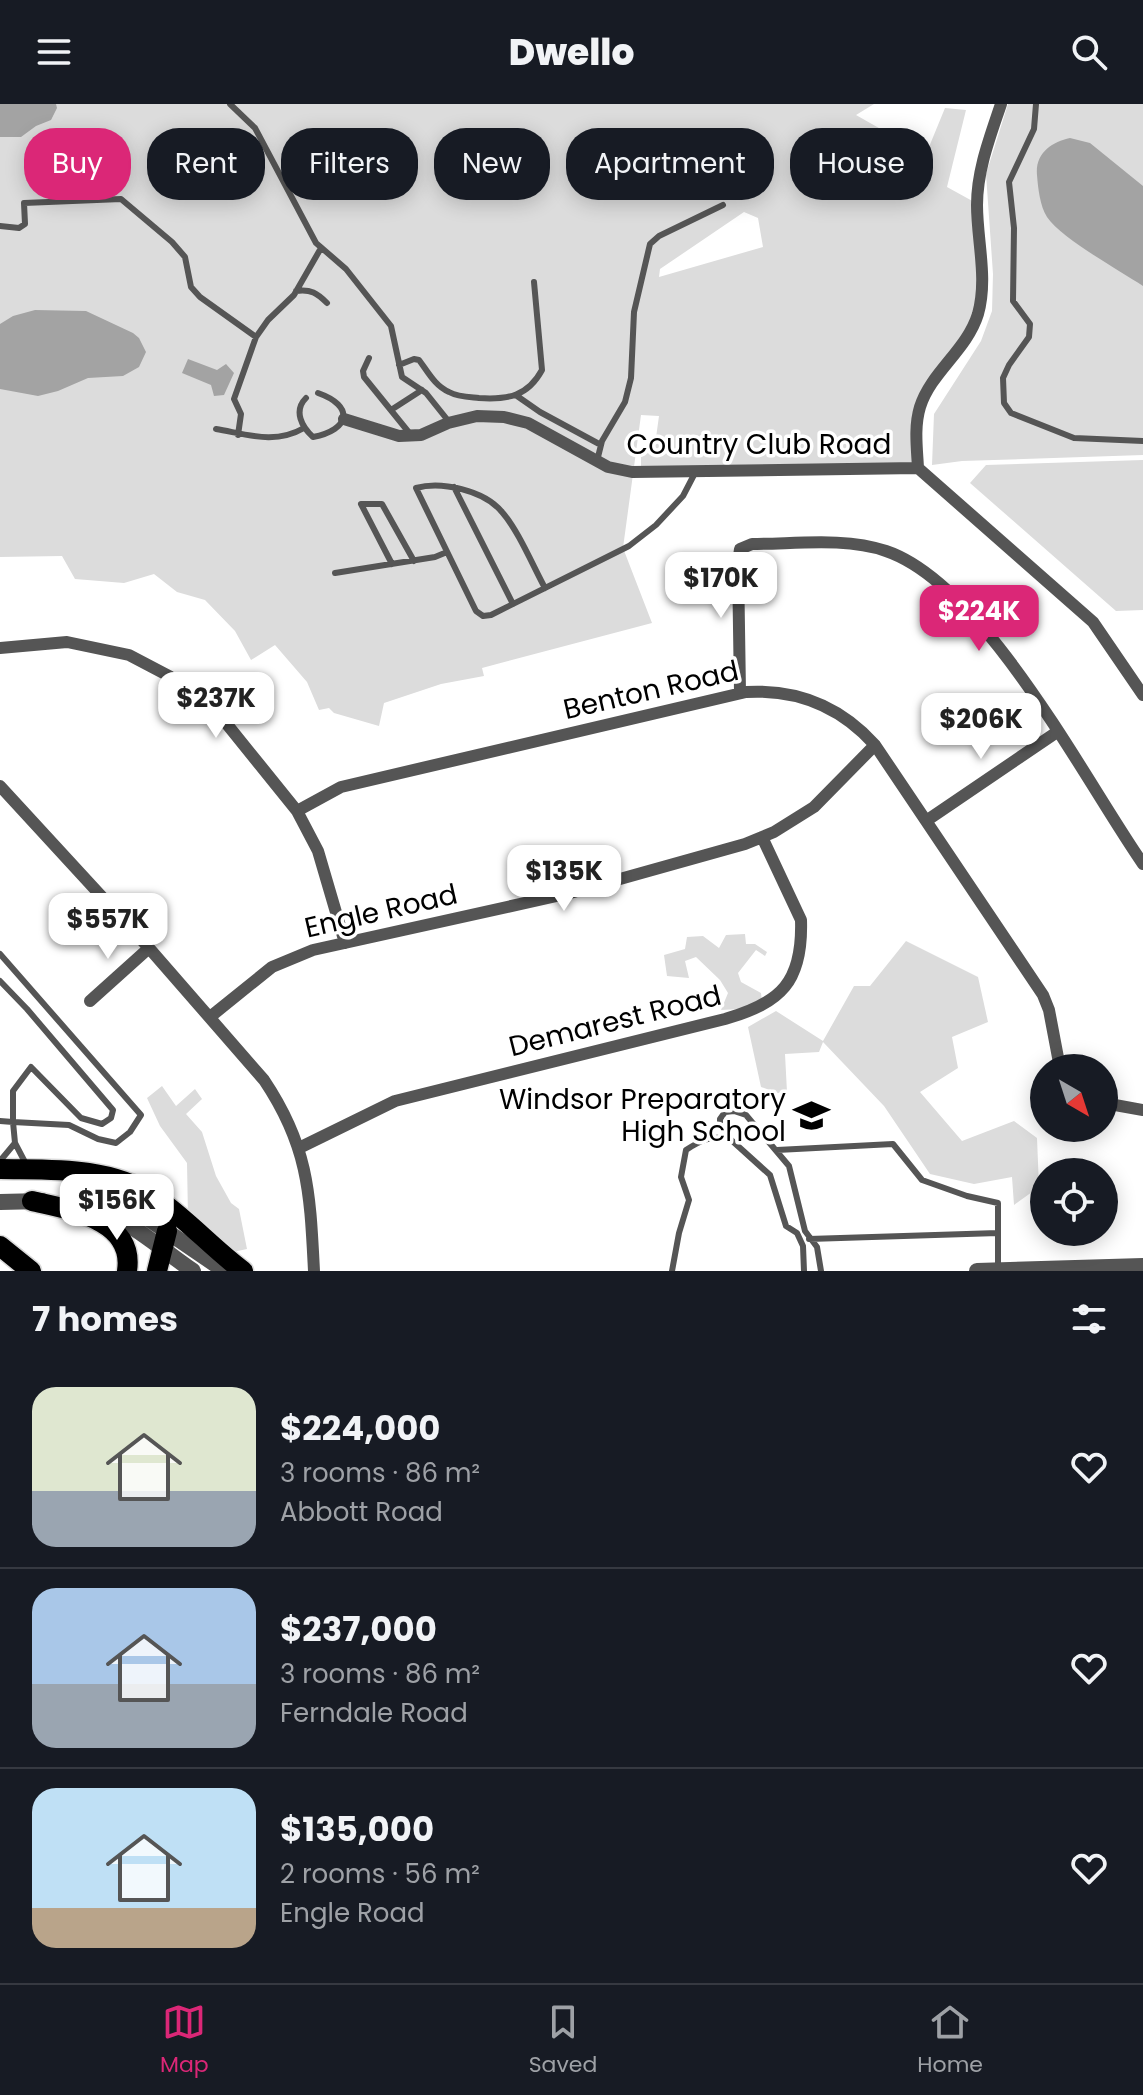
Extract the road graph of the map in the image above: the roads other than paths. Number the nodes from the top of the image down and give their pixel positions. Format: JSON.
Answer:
{"nodes":[{"id":1,"x":230,"y":104,"type":"edge"},
{"id":2,"x":1001,"y":104,"type":"edge"},
{"id":3,"x":1036,"y":104,"type":"edge"},
{"id":4,"x":723,"y":205,"type":"dead end"},
{"id":5,"x":0,"y":226,"type":"edge"},
{"id":6,"x":321,"y":248,"type":"junction"},
{"id":7,"x":534,"y":282,"type":"dead end"},
{"id":8,"x":296,"y":291,"type":"junction"},
{"id":9,"x":327,"y":303,"type":"dead end"},
{"id":10,"x":256,"y":337,"type":"junction"},
{"id":11,"x":369,"y":358,"type":"dead end"},
{"id":12,"x":399,"y":365,"type":"junction"},
{"id":13,"x":438,"y":384,"type":"junction"},
{"id":14,"x":424,"y":391,"type":"junction"},
{"id":15,"x":318,"y":393,"type":"dead end"},
{"id":16,"x":517,"y":396,"type":"junction"},
{"id":17,"x":306,"y":398,"type":"dead end"},
{"id":18,"x":391,"y":410,"type":"junction"},
{"id":19,"x":344,"y":419,"type":"junction"},
{"id":20,"x":450,"y":423,"type":"junction"},
{"id":21,"x":304,"y":428,"type":"junction"},
{"id":22,"x":216,"y":429,"type":"dead end"},
{"id":23,"x":238,"y":435,"type":"junction"},
{"id":24,"x":411,"y":435,"type":"junction"},
{"id":25,"x":1143,"y":441,"type":"edge"},
{"id":26,"x":601,"y":445,"type":"junction"},
{"id":27,"x":597,"y":461,"type":"junction"},
{"id":28,"x":918,"y":468,"type":"junction"},
{"id":29,"x":696,"y":471,"type":"junction"},
{"id":30,"x":454,"y":487,"type":"junction"},
{"id":31,"x":447,"y":552,"type":"junction"},
{"id":32,"x":414,"y":561,"type":"junction"},
{"id":33,"x":392,"y":564,"type":"junction"},
{"id":34,"x":335,"y":573,"type":"dead end"},
{"id":35,"x":545,"y":588,"type":"junction"},
{"id":36,"x":513,"y":604,"type":"junction"},
{"id":37,"x":0,"y":648,"type":"edge"},
{"id":38,"x":740,"y":693,"type":"junction"},
{"id":39,"x":1143,"y":695,"type":"edge"},
{"id":40,"x":1057,"y":732,"type":"junction"},
{"id":41,"x":875,"y":745,"type":"junction"},
{"id":42,"x":0,"y":786,"type":"edge"},
{"id":43,"x":297,"y":811,"type":"junction"},
{"id":44,"x":926,"y":821,"type":"junction"},
{"id":45,"x":762,"y":837,"type":"junction"},
{"id":46,"x":1143,"y":864,"type":"edge"},
{"id":47,"x":345,"y":943,"type":"junction"},
{"id":48,"x":149,"y":948,"type":"junction"},
{"id":49,"x":0,"y":954,"type":"edge"},
{"id":50,"x":0,"y":981,"type":"edge"},
{"id":51,"x":90,"y":1001,"type":"dead end"},
{"id":52,"x":210,"y":1017,"type":"junction"},
{"id":53,"x":1057,"y":1054,"type":"edge"},
{"id":54,"x":1118,"y":1106,"type":"edge"},
{"id":55,"x":1143,"y":1110,"type":"edge"},
{"id":56,"x":0,"y":1121,"type":"edge"},
{"id":57,"x":13,"y":1122,"type":"junction"},
{"id":58,"x":729,"y":1138,"type":"junction"},
{"id":59,"x":15,"y":1143,"type":"junction"},
{"id":60,"x":299,"y":1148,"type":"junction"},
{"id":61,"x":777,"y":1150,"type":"junction"},
{"id":62,"x":0,"y":1161,"type":"edge"},
{"id":63,"x":0,"y":1169,"type":"edge"},
{"id":64,"x":29,"y":1170,"type":"junction"},
{"id":65,"x":32,"y":1201,"type":"junction"},
{"id":66,"x":0,"y":1202,"type":"edge"},
{"id":67,"x":998,"y":1233,"type":"junction"},
{"id":68,"x":809,"y":1239,"type":"junction"},
{"id":69,"x":165,"y":1240,"type":"junction"},
{"id":70,"x":0,"y":1246,"type":"edge"},
{"id":71,"x":803,"y":1246,"type":"junction"},
{"id":72,"x":1143,"y":1266,"type":"edge"},
{"id":73,"x":998,"y":1270,"type":"edge"},
{"id":74,"x":31,"y":1271,"type":"edge"},
{"id":75,"x":127,"y":1271,"type":"edge"},
{"id":76,"x":157,"y":1271,"type":"edge"},
{"id":77,"x":193,"y":1271,"type":"edge"},
{"id":78,"x":225,"y":1271,"type":"edge"},
{"id":79,"x":243,"y":1271,"type":"edge"},
{"id":80,"x":314,"y":1271,"type":"edge"},
{"id":81,"x":672,"y":1271,"type":"edge"},
{"id":82,"x":804,"y":1271,"type":"edge"},
{"id":83,"x":821,"y":1271,"type":"edge"},
{"id":84,"x":977,"y":1271,"type":"edge"}],
"edges":[{"from":1,"to":6,"type":"lane"},
{"from":2,"to":28,"type":"street"},
{"from":3,"to":25,"type":"lane"},
{"from":4,"to":26,"type":"lane"},
{"from":5,"to":10,"type":"lane"},
{"from":6,"to":8,"type":"lane"},
{"from":6,"to":12,"type":"lane"},
{"from":7,"to":16,"type":"lane"},
{"from":8,"to":9,"type":"lane"},
{"from":8,"to":10,"type":"lane"},
{"from":10,"to":23,"type":"lane"},
{"from":11,"to":18,"type":"lane"},
{"from":12,"to":13,"type":"lane"},
{"from":12,"to":14,"type":"lane"},
{"from":13,"to":14,"type":"lane"},
{"from":13,"to":16,"type":"lane"},
{"from":14,"to":18,"type":"lane"},
{"from":14,"to":20,"type":"lane"},
{"from":15,"to":19,"type":"lane","name":"Country Club Road"},
{"from":16,"to":26,"type":"lane"},
{"from":17,"to":21,"type":"lane"},
{"from":18,"to":24,"type":"lane"},
{"from":19,"to":21,"type":"lane"},
{"from":19,"to":24,"type":"street","name":"Country Club Road"},
{"from":20,"to":24,"type":"street","name":"Country Club Road"},
{"from":20,"to":27,"type":"street","name":"Country Club Road"},
{"from":21,"to":23,"type":"lane"},
{"from":22,"to":23,"type":"lane"},
{"from":26,"to":27,"type":"lane"},
{"from":27,"to":29,"type":"street","name":"Country Club Road"},
{"from":28,"to":29,"type":"street","name":"Country Club Road"},
{"from":28,"to":39,"type":"street","name":"Country Club Road"},
{"from":29,"to":35,"type":"lane"},
{"from":30,"to":31,"type":"lane"},
{"from":30,"to":35,"type":"lane"},
{"from":30,"to":36,"type":"lane"},
{"from":31,"to":32,"type":"lane"},
{"from":31,"to":36,"type":"lane"},
{"from":32,"to":33,"type":"lane"},
{"from":32,"to":33,"type":"lane"},
{"from":33,"to":34,"type":"lane"},
{"from":35,"to":36,"type":"lane"},
{"from":37,"to":43,"type":"street"},
{"from":38,"to":40,"type":"street"},
{"from":38,"to":41,"type":"street","name":"Benton Road"},
{"from":38,"to":43,"type":"street","name":"Benton Road"},
{"from":40,"to":44,"type":"street"},
{"from":40,"to":46,"type":"street"},
{"from":41,"to":44,"type":"street","name":"Benton Road"},
{"from":41,"to":45,"type":"street","name":"Engle Road"},
{"from":42,"to":48,"type":"street"},
{"from":43,"to":47,"type":"street"},
{"from":44,"to":53,"type":"street","name":"Benton Road"},
{"from":45,"to":47,"type":"street","name":"Engle Road"},
{"from":45,"to":60,"type":"street","name":"Demarest Road"},
{"from":47,"to":52,"type":"street","name":"Engle Road"},
{"from":48,"to":51,"type":"street"},
{"from":48,"to":52,"type":"street"},
{"from":49,"to":57,"type":"lane"},
{"from":50,"to":57,"type":"lane"},
{"from":52,"to":60,"type":"street"},
{"from":54,"to":55,"type":"street"},
{"from":56,"to":57,"type":"lane"},
{"from":57,"to":59,"type":"lane"},
{"from":58,"to":61,"type":"lane"},
{"from":58,"to":71,"type":"lane"},
{"from":58,"to":81,"type":"lane"},
{"from":59,"to":62,"type":"lane"},
{"from":59,"to":64,"type":"lane"},
{"from":60,"to":80,"type":"street"},
{"from":61,"to":67,"type":"lane"},
{"from":61,"to":68,"type":"lane"},
{"from":63,"to":64,"type":"highway"},
{"from":64,"to":79,"type":"highway"},
{"from":65,"to":66,"type":"street"},
{"from":65,"to":69,"type":"street"},
{"from":65,"to":75,"type":"highway"},
{"from":67,"to":68,"type":"lane"},
{"from":67,"to":73,"type":"lane"},
{"from":68,"to":71,"type":"lane"},
{"from":68,"to":83,"type":"lane"},
{"from":69,"to":76,"type":"highway"},
{"from":69,"to":77,"type":"street"},
{"from":69,"to":78,"type":"street"},
{"from":70,"to":74,"type":"highway"},
{"from":71,"to":82,"type":"lane"},
{"from":72,"to":73,"type":"street"},
{"from":73,"to":84,"type":"street"}]}
